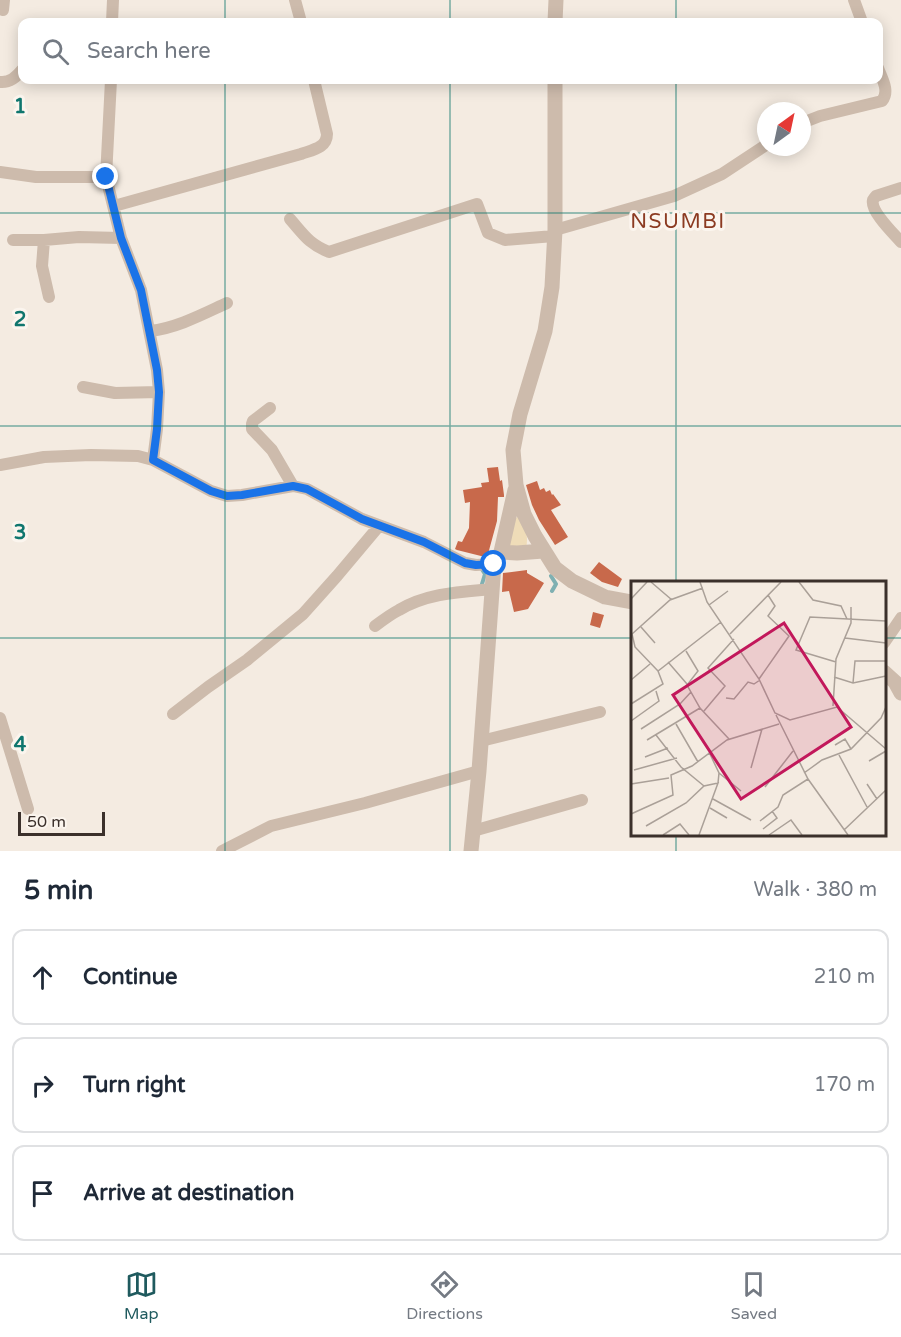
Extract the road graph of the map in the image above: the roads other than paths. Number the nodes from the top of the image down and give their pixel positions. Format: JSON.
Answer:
{"nodes":[{"id":1,"x":113,"y":0,"type":"edge"},
{"id":2,"x":295,"y":0,"type":"edge"},
{"id":3,"x":556,"y":0,"type":"edge"},
{"id":4,"x":854,"y":0,"type":"edge"},
{"id":5,"x":112,"y":18,"type":"edge"},
{"id":6,"x":300,"y":18,"type":"edge"},
{"id":7,"x":555,"y":18,"type":"edge"},
{"id":8,"x":861,"y":18,"type":"edge"},
{"id":9,"x":18,"y":76,"type":"edge"},
{"id":10,"x":883,"y":80,"type":"edge"},
{"id":11,"x":0,"y":82,"type":"edge"},
{"id":12,"x":111,"y":84,"type":"edge"},
{"id":13,"x":315,"y":84,"type":"edge"},
{"id":14,"x":555,"y":84,"type":"edge"},
{"id":15,"x":811,"y":120,"type":"edge"},
{"id":16,"x":757,"y":151,"type":"edge"},
{"id":17,"x":0,"y":172,"type":"edge"},
{"id":18,"x":106,"y":177,"type":"junction"},
{"id":19,"x":901,"y":188,"type":"edge"},
{"id":20,"x":114,"y":206,"type":"junction"},
{"id":21,"x":290,"y":219,"type":"dead end"},
{"id":22,"x":555,"y":233,"type":"junction"},
{"id":23,"x":121,"y":238,"type":"junction"},
{"id":24,"x":13,"y":240,"type":"dead end"},
{"id":25,"x":44,"y":240,"type":"junction"},
{"id":26,"x":901,"y":242,"type":"edge"},
{"id":27,"x":49,"y":297,"type":"dead end"},
{"id":28,"x":227,"y":303,"type":"dead end"},
{"id":29,"x":150,"y":331,"type":"junction"},
{"id":30,"x":83,"y":387,"type":"dead end"},
{"id":31,"x":159,"y":392,"type":"junction"},
{"id":32,"x":270,"y":408,"type":"dead end"},
{"id":33,"x":153,"y":460,"type":"junction"},
{"id":34,"x":0,"y":465,"type":"edge"},
{"id":35,"x":516,"y":485,"type":"junction"},
{"id":36,"x":293,"y":486,"type":"junction"},
{"id":37,"x":380,"y":526,"type":"junction"},
{"id":38,"x":543,"y":550,"type":"junction"},
{"id":39,"x":497,"y":558,"type":"junction"},
{"id":40,"x":492,"y":589,"type":"junction"},
{"id":41,"x":631,"y":602,"type":"edge"},
{"id":42,"x":901,"y":618,"type":"edge"},
{"id":43,"x":375,"y":626,"type":"dead end"},
{"id":44,"x":886,"y":641,"type":"edge"},
{"id":45,"x":886,"y":673,"type":"edge"},
{"id":46,"x":901,"y":693,"type":"edge"},
{"id":47,"x":600,"y":712,"type":"dead end"},
{"id":48,"x":173,"y":714,"type":"dead end"},
{"id":49,"x":0,"y":718,"type":"edge"},
{"id":50,"x":482,"y":741,"type":"junction"},
{"id":51,"x":479,"y":771,"type":"junction"},
{"id":52,"x":582,"y":800,"type":"dead end"},
{"id":53,"x":28,"y":809,"type":"dead end"},
{"id":54,"x":473,"y":831,"type":"junction"},
{"id":55,"x":222,"y":851,"type":"edge"},
{"id":56,"x":471,"y":851,"type":"edge"}],
"edges":[{"from":1,"to":5,"type":"street"},
{"from":2,"to":6,"type":"street"},
{"from":3,"to":7,"type":"street"},
{"from":4,"to":8,"type":"street"},
{"from":9,"to":11,"type":"street"},
{"from":10,"to":15,"type":"street"},
{"from":12,"to":18,"type":"street"},
{"from":13,"to":20,"type":"street"},
{"from":14,"to":22,"type":"street"},
{"from":16,"to":22,"type":"street"},
{"from":17,"to":18,"type":"street"},
{"from":18,"to":20,"type":"street"},
{"from":19,"to":26,"type":"street"},
{"from":20,"to":23,"type":"street"},
{"from":21,"to":22,"type":"street"},
{"from":22,"to":35,"type":"street"},
{"from":23,"to":25,"type":"street"},
{"from":23,"to":29,"type":"street"},
{"from":24,"to":25,"type":"street"},
{"from":25,"to":27,"type":"street"},
{"from":28,"to":29,"type":"street"},
{"from":29,"to":31,"type":"street"},
{"from":30,"to":31,"type":"street"},
{"from":31,"to":33,"type":"street"},
{"from":32,"to":36,"type":"street"},
{"from":33,"to":34,"type":"street"},
{"from":33,"to":36,"type":"street"},
{"from":35,"to":38,"type":"street"},
{"from":35,"to":39,"type":"street"},
{"from":36,"to":37,"type":"street"},
{"from":37,"to":39,"type":"street"},
{"from":37,"to":48,"type":"street"},
{"from":38,"to":39,"type":"street"},
{"from":38,"to":41,"type":"street"},
{"from":39,"to":40,"type":"street"},
{"from":40,"to":43,"type":"street"},
{"from":40,"to":50,"type":"street"},
{"from":42,"to":44,"type":"street"},
{"from":45,"to":46,"type":"street"},
{"from":47,"to":50,"type":"street"},
{"from":49,"to":53,"type":"street"},
{"from":50,"to":51,"type":"street"},
{"from":51,"to":54,"type":"street"},
{"from":51,"to":55,"type":"street"},
{"from":52,"to":54,"type":"street"},
{"from":54,"to":56,"type":"street"}]}
